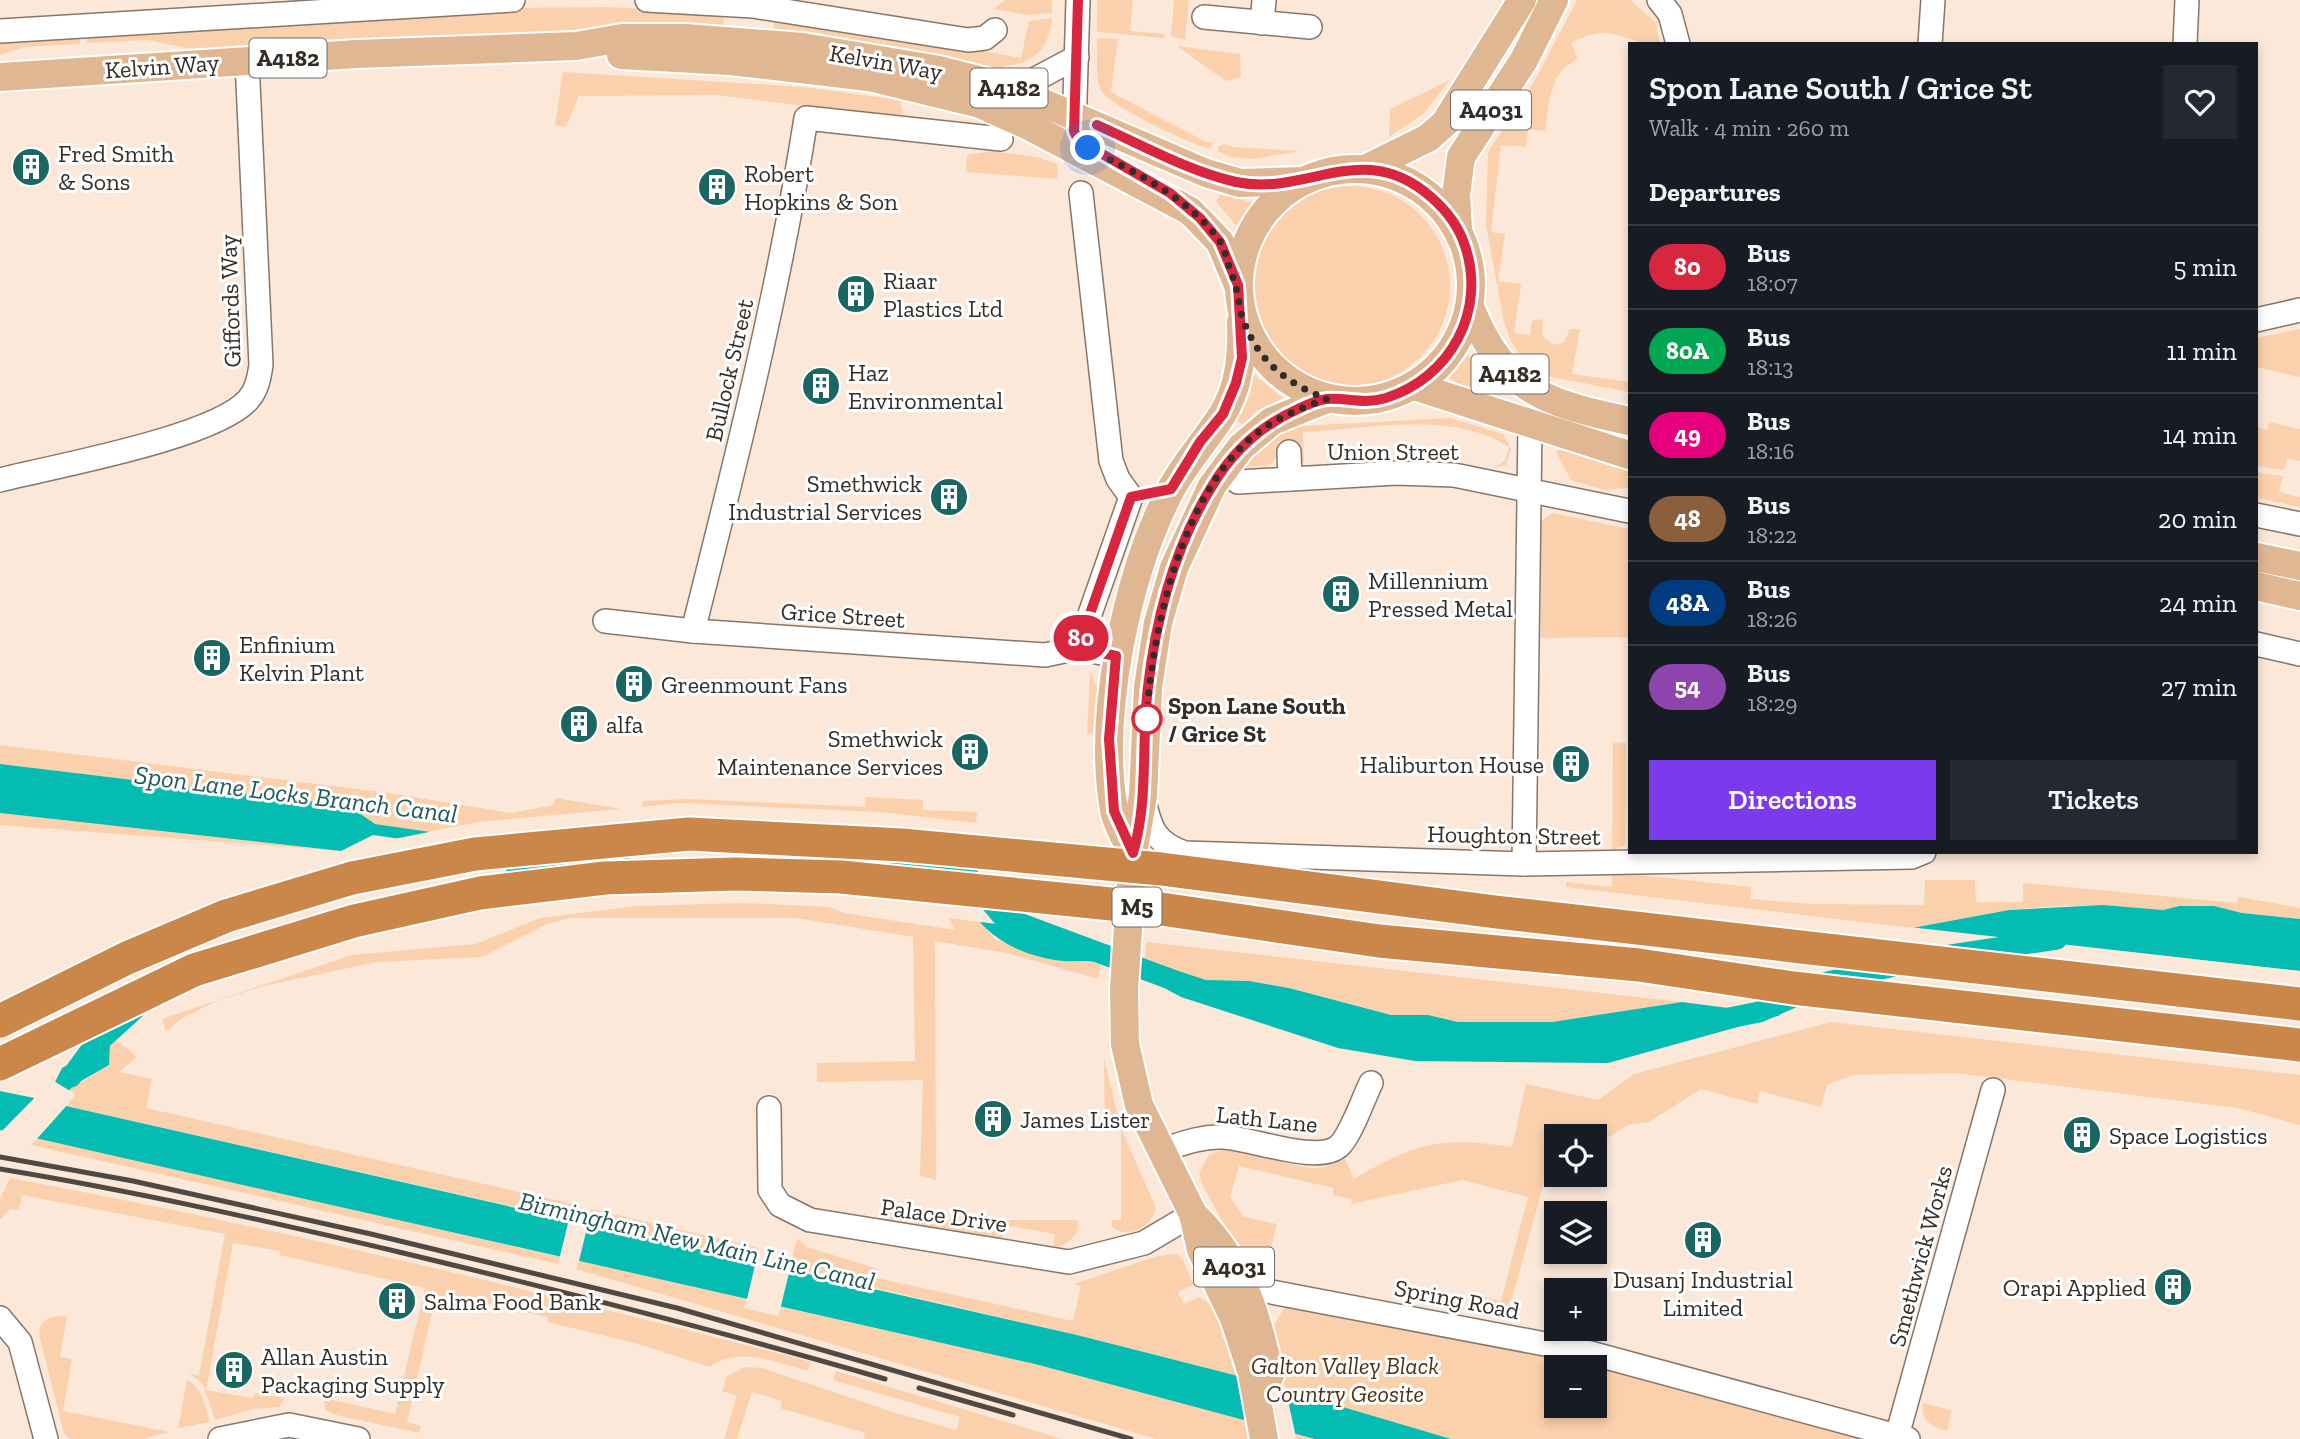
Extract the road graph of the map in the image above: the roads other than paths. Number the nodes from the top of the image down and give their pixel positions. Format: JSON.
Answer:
{"nodes":[{"id":1,"x":513,"y":0,"type":"edge"},
{"id":2,"x":647,"y":0,"type":"edge"},
{"id":3,"x":1078,"y":0,"type":"edge"},
{"id":4,"x":1522,"y":0,"type":"edge"},
{"id":5,"x":1554,"y":0,"type":"edge"},
{"id":6,"x":1659,"y":0,"type":"edge"},
{"id":7,"x":1933,"y":0,"type":"edge"},
{"id":8,"x":2187,"y":0,"type":"edge"},
{"id":9,"x":753,"y":3,"type":"edge"},
{"id":10,"x":1263,"y":11,"type":"edge"},
{"id":11,"x":1204,"y":18,"type":"dead end"},
{"id":12,"x":1310,"y":27,"type":"dead end"},
{"id":13,"x":995,"y":30,"type":"dead end"},
{"id":14,"x":0,"y":31,"type":"edge"},
{"id":15,"x":1677,"y":42,"type":"edge"},
{"id":16,"x":1930,"y":42,"type":"edge"},
{"id":17,"x":2185,"y":42,"type":"edge"},
{"id":18,"x":750,"y":43,"type":"junction"},
{"id":19,"x":576,"y":46,"type":"junction"},
{"id":20,"x":1077,"y":57,"type":"junction"},
{"id":21,"x":247,"y":61,"type":"junction"},
{"id":22,"x":862,"y":66,"type":"junction"},
{"id":23,"x":0,"y":77,"type":"edge"},
{"id":24,"x":1006,"y":87,"type":"junction"},
{"id":25,"x":943,"y":93,"type":"junction"},
{"id":26,"x":1076,"y":116,"type":"junction"},
{"id":27,"x":932,"y":130,"type":"junction"},
{"id":28,"x":1001,"y":139,"type":"dead end"},
{"id":29,"x":1365,"y":169,"type":"junction"},
{"id":30,"x":1303,"y":181,"type":"junction"},
{"id":31,"x":1081,"y":193,"type":"dead end"},
{"id":32,"x":1190,"y":211,"type":"junction"},
{"id":33,"x":1458,"y":229,"type":"junction"},
{"id":34,"x":1238,"y":285,"type":"junction"},
{"id":35,"x":1470,"y":307,"type":"junction"},
{"id":36,"x":2300,"y":310,"type":"edge"},
{"id":37,"x":1241,"y":313,"type":"junction"},
{"id":38,"x":2258,"y":320,"type":"edge"},
{"id":39,"x":1414,"y":386,"type":"junction"},
{"id":40,"x":1327,"y":399,"type":"junction"},
{"id":41,"x":1625,"y":419,"type":"edge"},
{"id":42,"x":1530,"y":425,"type":"junction"},
{"id":43,"x":1289,"y":452,"type":"dead end"},
{"id":44,"x":1628,"y":455,"type":"edge"},
{"id":45,"x":1290,"y":479,"type":"junction"},
{"id":46,"x":0,"y":480,"type":"edge"},
{"id":47,"x":1238,"y":482,"type":"dead end"},
{"id":48,"x":1171,"y":489,"type":"junction"},
{"id":49,"x":1529,"y":489,"type":"junction"},
{"id":50,"x":1131,"y":497,"type":"junction"},
{"id":51,"x":1628,"y":511,"type":"edge"},
{"id":52,"x":2258,"y":515,"type":"edge"},
{"id":53,"x":2300,"y":524,"type":"edge"},
{"id":54,"x":2258,"y":556,"type":"edge"},
{"id":55,"x":2300,"y":566,"type":"edge"},
{"id":56,"x":2258,"y":586,"type":"edge"},
{"id":57,"x":2300,"y":596,"type":"edge"},
{"id":58,"x":605,"y":621,"type":"dead end"},
{"id":59,"x":1158,"y":624,"type":"junction"},
{"id":60,"x":694,"y":631,"type":"junction"},
{"id":61,"x":2258,"y":644,"type":"edge"},
{"id":62,"x":1078,"y":648,"type":"junction"},
{"id":63,"x":2300,"y":654,"type":"edge"},
{"id":64,"x":1116,"y":656,"type":"junction"},
{"id":65,"x":1143,"y":796,"type":"junction"},
{"id":66,"x":1133,"y":853,"type":"junction"},
{"id":67,"x":1185,"y":853,"type":"junction"},
{"id":68,"x":1920,"y":854,"type":"edge"},
{"id":69,"x":1524,"y":864,"type":"junction"},
{"id":70,"x":1132,"y":882,"type":"junction"},
{"id":71,"x":2300,"y":1004,"type":"edge"},
{"id":72,"x":0,"y":1021,"type":"edge"},
{"id":73,"x":2300,"y":1045,"type":"edge"},
{"id":74,"x":0,"y":1064,"type":"edge"},
{"id":75,"x":1371,"y":1083,"type":"dead end"},
{"id":76,"x":1993,"y":1090,"type":"dead end"},
{"id":77,"x":769,"y":1108,"type":"dead end"},
{"id":78,"x":1160,"y":1151,"type":"junction"},
{"id":79,"x":1193,"y":1213,"type":"junction"},
{"id":80,"x":1245,"y":1287,"type":"junction"},
{"id":81,"x":0,"y":1318,"type":"edge"},
{"id":82,"x":1243,"y":1324,"type":"junction"},
{"id":83,"x":1903,"y":1437,"type":"edge"},
{"id":84,"x":46,"y":1439,"type":"edge"},
{"id":85,"x":220,"y":1439,"type":"edge"},
{"id":86,"x":358,"y":1439,"type":"edge"},
{"id":87,"x":1264,"y":1439,"type":"edge"},
{"id":88,"x":1282,"y":1439,"type":"edge"}],
"edges":[{"from":1,"to":14,"type":"street","name":"Kelvin Way"},
{"from":2,"to":9,"type":"street","name":"Kelvin Way"},
{"from":3,"to":20,"type":"street"},
{"from":4,"to":29,"type":"main road","number":"A4031"},
{"from":5,"to":33,"type":"main road","number":"A4031"},
{"from":6,"to":15,"type":"street"},
{"from":7,"to":16,"type":"street"},
{"from":8,"to":17,"type":"street"},
{"from":9,"to":13,"type":"street","name":"Kelvin Way"},
{"from":9,"to":18,"type":"street"},
{"from":10,"to":11,"type":"street"},
{"from":10,"to":12,"type":"street"},
{"from":18,"to":19,"type":"main road","name":"Kelvin Way","number":"A4182"},
{"from":18,"to":22,"type":"main road","name":"Kelvin Way","number":"A4182"},
{"from":19,"to":21,"type":"main road","name":"Kelvin Way","number":"A4182"},
{"from":19,"to":22,"type":"main road","name":"Kelvin Way","number":"A4182"},
{"from":20,"to":24,"type":"street"},
{"from":20,"to":26,"type":"street"},
{"from":21,"to":23,"type":"main road","name":"Kelvin Way","number":"A4182"},
{"from":21,"to":46,"type":"street","name":"Giffords Way"},
{"from":22,"to":24,"type":"main road","name":"Kelvin Way","number":"A4182"},
{"from":22,"to":25,"type":"main road","name":"Kelvin Way","number":"A4182"},
{"from":24,"to":26,"type":"main road","name":"Kelvin Way","number":"A4182"},
{"from":25,"to":27,"type":"street"},
{"from":25,"to":32,"type":"main road","name":"Kelvin Way","number":"A4182"},
{"from":26,"to":30,"type":"main road","name":"Kelvin Way","number":"A4182"},
{"from":26,"to":32,"type":"street"},
{"from":27,"to":28,"type":"street"},
{"from":27,"to":60,"type":"street","name":"Bullock Street"},
{"from":29,"to":30,"type":"main road","number":"A4182"},
{"from":29,"to":33,"type":"main road","number":"A4182"},
{"from":30,"to":34,"type":"main road","number":"A4182"},
{"from":31,"to":50,"type":"street"},
{"from":32,"to":34,"type":"main road","name":"Kelvin Way","number":"A4182"},
{"from":33,"to":35,"type":"main road","number":"A4182"},
{"from":34,"to":37,"type":"main road","number":"A4182"},
{"from":35,"to":39,"type":"main road","number":"A4182"},
{"from":35,"to":41,"type":"main road","number":"A4182"},
{"from":36,"to":38,"type":"street"},
{"from":37,"to":40,"type":"main road","number":"A4182"},
{"from":37,"to":48,"type":"main road","number":"A4031"},
{"from":39,"to":40,"type":"main road","number":"A4182"},
{"from":39,"to":42,"type":"main road","number":"A4182"},
{"from":40,"to":59,"type":"main road","number":"A4031"},
{"from":42,"to":44,"type":"main road","number":"A4182"},
{"from":42,"to":49,"type":"street"},
{"from":43,"to":45,"type":"street"},
{"from":45,"to":47,"type":"street","name":"Union Street"},
{"from":45,"to":49,"type":"street","name":"Union Street"},
{"from":48,"to":50,"type":"street"},
{"from":48,"to":64,"type":"main road","number":"A4031"},
{"from":49,"to":51,"type":"street","name":"Union Street"},
{"from":49,"to":69,"type":"street"},
{"from":50,"to":62,"type":"street"},
{"from":52,"to":53,"type":"street"},
{"from":54,"to":55,"type":"main road"},
{"from":56,"to":57,"type":"main road"},
{"from":58,"to":60,"type":"street","name":"Grice Street"},
{"from":59,"to":64,"type":"main road"},
{"from":59,"to":65,"type":"main road","number":"A4031"},
{"from":60,"to":62,"type":"street","name":"Grice Street"},
{"from":61,"to":63,"type":"street"},
{"from":62,"to":64,"type":"street","name":"Grice Street"},
{"from":64,"to":66,"type":"main road","number":"A4031"},
{"from":65,"to":66,"type":"main road","number":"A4031"},
{"from":65,"to":67,"type":"street","name":"Houghton Street"},
{"from":66,"to":70,"type":"main road","number":"A4031"},
{"from":67,"to":69,"type":"street","name":"Houghton Street"},
{"from":67,"to":70,"type":"street","name":"Houghton Street"},
{"from":68,"to":69,"type":"street","name":"Houghton Street"},
{"from":70,"to":78,"type":"main road","number":"A4031"},
{"from":71,"to":72,"type":"highway","number":"M5","bridge":true},
{"from":73,"to":74,"type":"highway","number":"M5","bridge":true},
{"from":75,"to":78,"type":"street","name":"Lath Lane"},
{"from":76,"to":83,"type":"street","name":"Smethwick Works"},
{"from":77,"to":79,"type":"street","name":"Palace Drive"},
{"from":78,"to":79,"type":"main road","number":"A4031"},
{"from":79,"to":80,"type":"main road","number":"A4031"},
{"from":79,"to":82,"type":"main road","number":"A4031"},
{"from":80,"to":82,"type":"main road","number":"A4031"},
{"from":80,"to":83,"type":"street","name":"Spring Road"},
{"from":81,"to":84,"type":"street"},
{"from":82,"to":87,"type":"main road","number":"A4031"},
{"from":82,"to":88,"type":"main road","number":"A4031"},
{"from":85,"to":86,"type":"street"}]}
